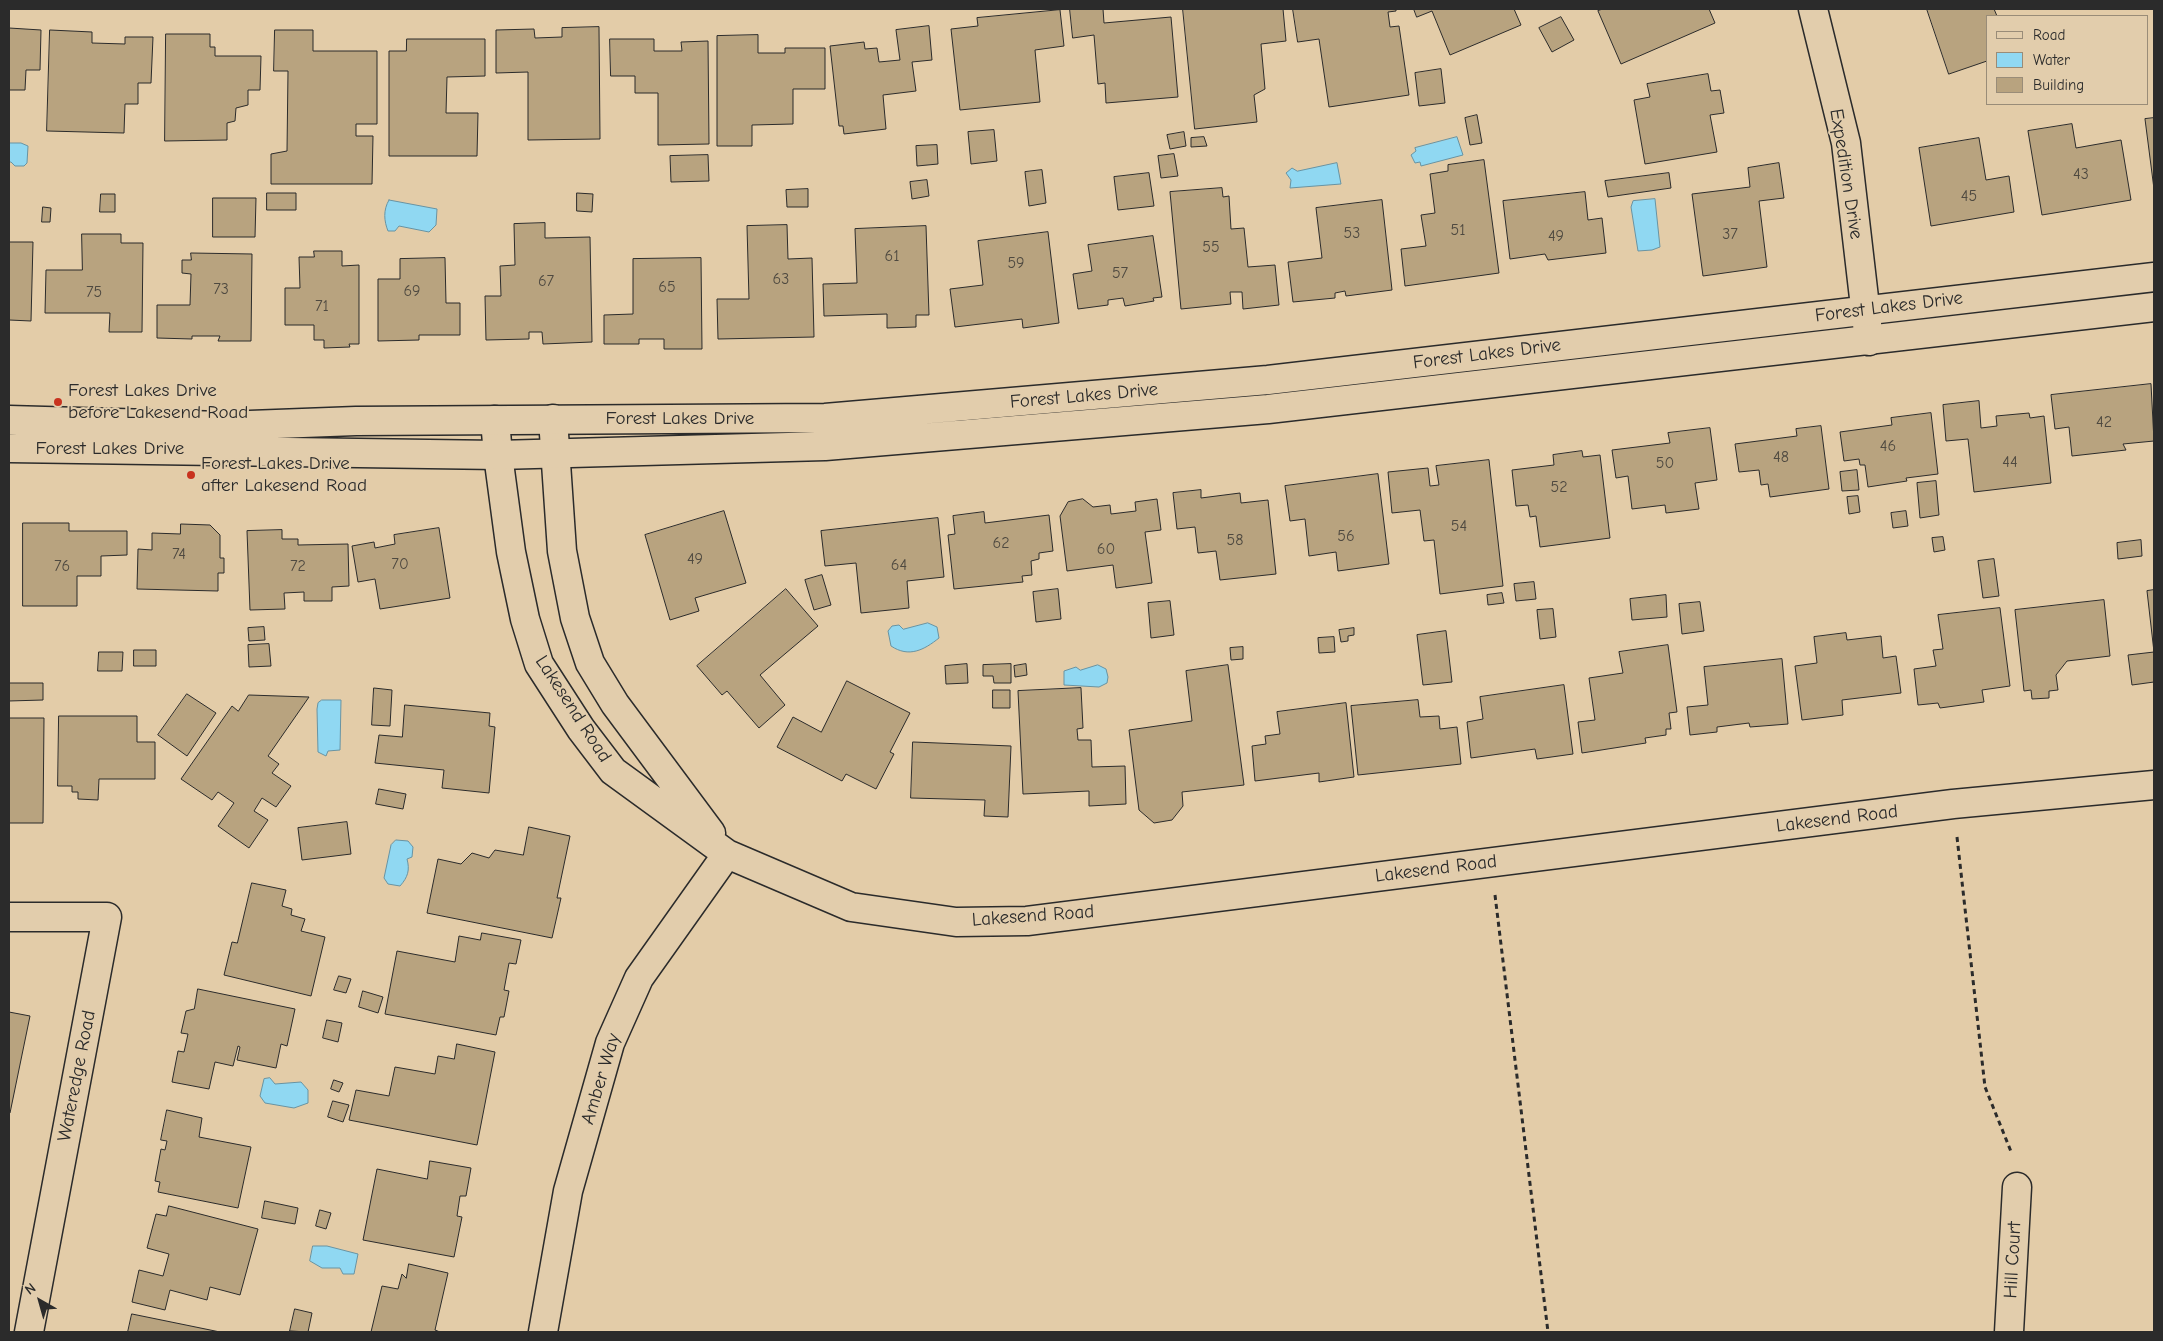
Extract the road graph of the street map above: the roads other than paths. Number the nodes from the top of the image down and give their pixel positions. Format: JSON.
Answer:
{"nodes":[{"id":1,"x":1813,"y":9,"type":"edge"},
{"id":2,"x":2154,"y":277,"type":"edge"},
{"id":3,"x":2154,"y":307,"type":"edge"},
{"id":4,"x":1865,"y":310,"type":"junction"},
{"id":5,"x":1869,"y":341,"type":"junction"},
{"id":6,"x":553,"y":419,"type":"junction"},
{"id":7,"x":9,"y":420,"type":"edge"},
{"id":8,"x":496,"y":420,"type":"junction"},
{"id":9,"x":9,"y":448,"type":"edge"},
{"id":10,"x":554,"y":453,"type":"junction"},
{"id":11,"x":498,"y":455,"type":"junction"},
{"id":12,"x":2154,"y":785,"type":"edge"},
{"id":13,"x":727,"y":854,"type":"junction"},
{"id":14,"x":9,"y":917,"type":"edge"},
{"id":15,"x":2017,"y":1187,"type":"road end"},
{"id":16,"x":29,"y":1332,"type":"edge"},
{"id":17,"x":543,"y":1332,"type":"edge"},
{"id":18,"x":2009,"y":1332,"type":"edge"}],
"edges":[{"from":1,"to":4,"type":"main road","name":"Expedition Drive"},
{"from":2,"to":4,"type":"main road","name":"Forest Lakes Drive"},
{"from":3,"to":5,"type":"main road","name":"Forest Lakes Drive"},
{"from":4,"to":5,"type":"main road","name":"Expedition Drive"},
{"from":4,"to":6,"type":"main road","name":"Forest Lakes Drive"},
{"from":5,"to":10,"type":"main road","name":"Forest Lakes Drive"},
{"from":6,"to":8,"type":"main road","name":"Forest Lakes Drive"},
{"from":6,"to":10,"type":"main road","name":"Lakesend Road"},
{"from":7,"to":8,"type":"main road","name":"Forest Lakes Drive"},
{"from":8,"to":11,"type":"main road","name":"Lakesend Road"},
{"from":9,"to":11,"type":"main road","name":"Forest Lakes Drive"},
{"from":10,"to":11,"type":"main road","name":"Forest Lakes Drive"},
{"from":10,"to":13,"type":"main road","name":"Lakesend Road"},
{"from":11,"to":13,"type":"main road","name":"Lakesend Road"},
{"from":12,"to":13,"type":"main road","name":"Lakesend Road"},
{"from":13,"to":17,"type":"main road","name":"Amber Way"},
{"from":14,"to":16,"type":"main road","name":"Wateredge Road"},
{"from":15,"to":18,"type":"main road","name":"Hill Court"}]}
